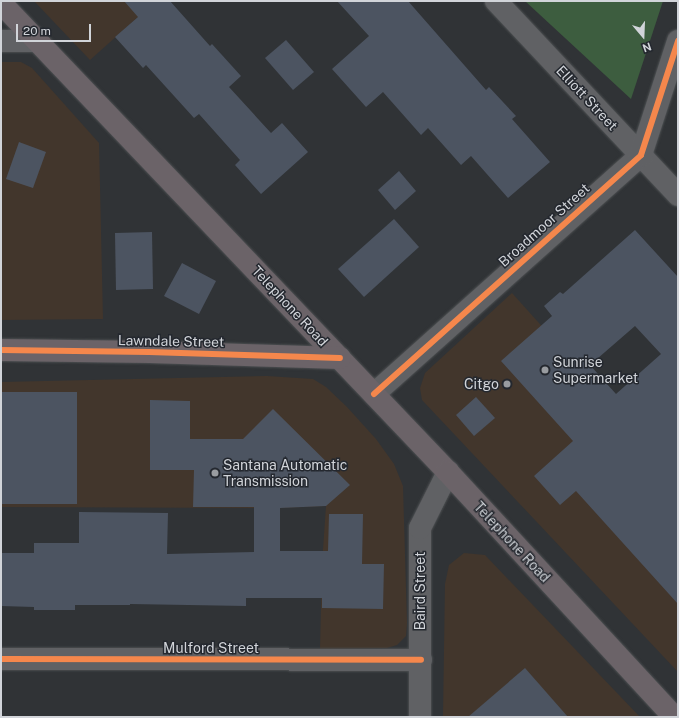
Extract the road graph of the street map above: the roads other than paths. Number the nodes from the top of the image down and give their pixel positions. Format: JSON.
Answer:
{"nodes":[{"id":1,"x":496,"y":1,"type":"edge"},
{"id":2,"x":1,"y":3,"type":"edge"},
{"id":3,"x":1,"y":41,"type":"edge"},
{"id":4,"x":38,"y":41,"type":"junction"},
{"id":5,"x":678,"y":41,"type":"edge"},
{"id":6,"x":641,"y":155,"type":"junction"},
{"id":7,"x":678,"y":195,"type":"edge"},
{"id":8,"x":1,"y":350,"type":"edge"},
{"id":9,"x":340,"y":358,"type":"junction"},
{"id":10,"x":374,"y":394,"type":"junction"},
{"id":11,"x":448,"y":472,"type":"junction"},
{"id":12,"x":1,"y":659,"type":"edge"},
{"id":13,"x":421,"y":660,"type":"junction"},
{"id":14,"x":420,"y":717,"type":"edge"},
{"id":15,"x":674,"y":717,"type":"edge"}],
"edges":[{"from":1,"to":6,"type":"street","name":"Elliott Street"},
{"from":2,"to":4,"type":"main road","name":"Telephone Road"},
{"from":3,"to":4,"type":"street"},
{"from":4,"to":9,"type":"main road","name":"Telephone Road"},
{"from":5,"to":6,"type":"street"},
{"from":6,"to":7,"type":"street","name":"Elliott Street"},
{"from":6,"to":10,"type":"street","name":"Broadmoor Street"},
{"from":8,"to":9,"type":"main road","name":"Lawndale Street"},
{"from":9,"to":10,"type":"main road","name":"Telephone Road"},
{"from":10,"to":11,"type":"main road","name":"Telephone Road"},
{"from":11,"to":13,"type":"street","name":"Baird Street"},
{"from":11,"to":15,"type":"main road","name":"Telephone Road"},
{"from":12,"to":13,"type":"street","name":"Mulford Street"},
{"from":13,"to":14,"type":"street","name":"Baird Street"}]}
